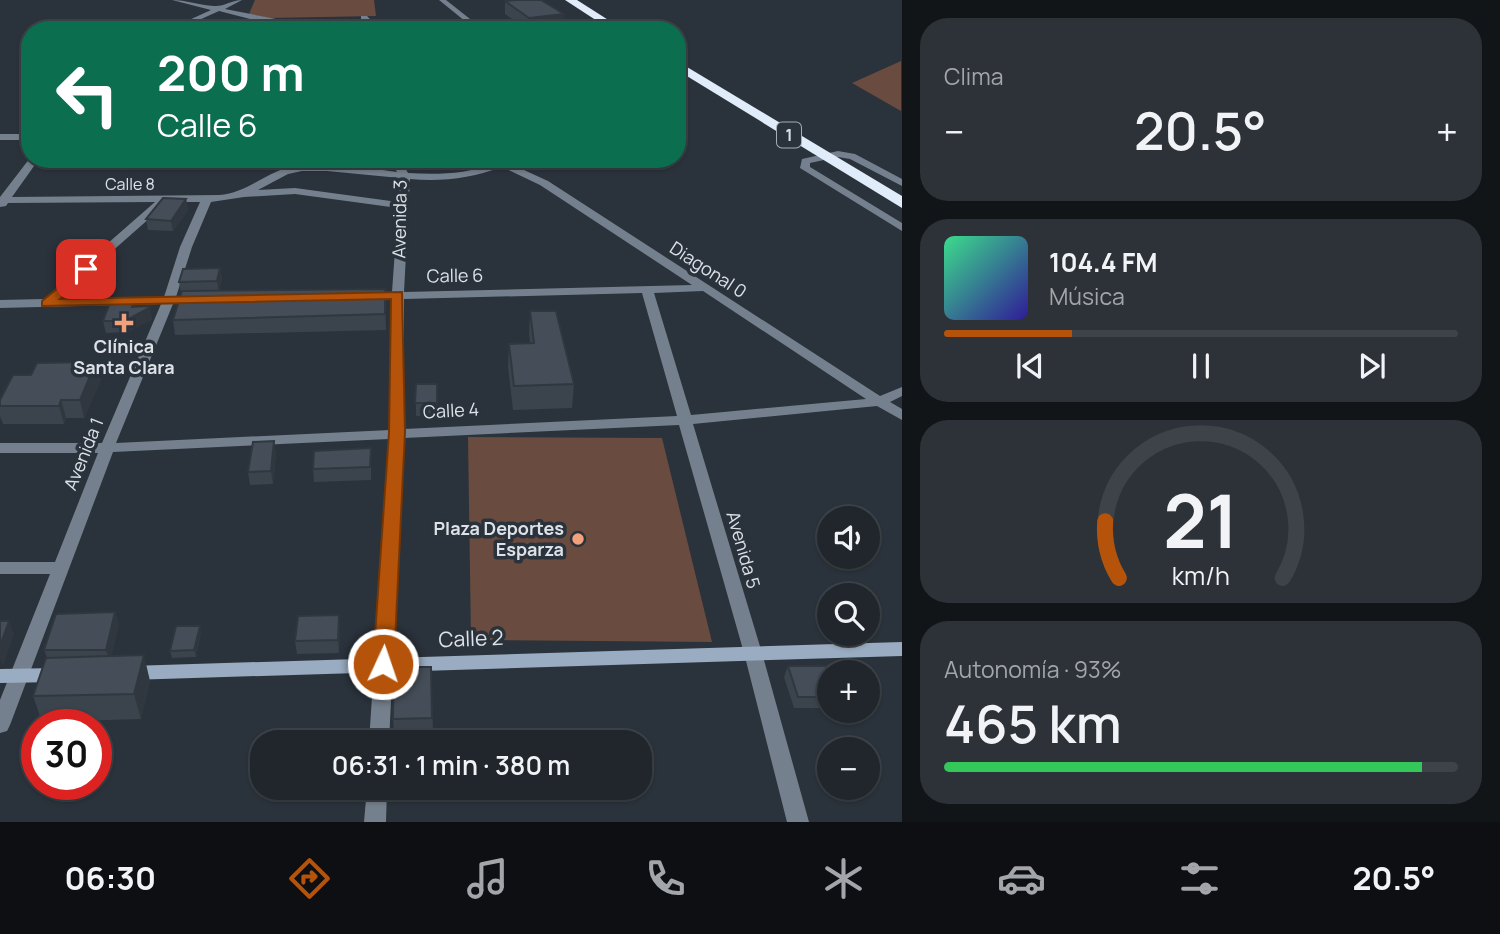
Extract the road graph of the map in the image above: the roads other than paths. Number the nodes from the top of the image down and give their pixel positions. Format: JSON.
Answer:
{"nodes":[{"id":1,"x":175,"y":0,"type":"edge"},
{"id":2,"x":241,"y":0,"type":"edge"},
{"id":3,"x":442,"y":0,"type":"edge"},
{"id":4,"x":570,"y":0,"type":"edge"},
{"id":5,"x":217,"y":11,"type":"junction"},
{"id":6,"x":240,"y":15,"type":"junction"},
{"id":7,"x":364,"y":18,"type":"dead end"},
{"id":8,"x":192,"y":21,"type":"edge"},
{"id":9,"x":246,"y":21,"type":"edge"},
{"id":10,"x":276,"y":21,"type":"edge"},
{"id":11,"x":367,"y":21,"type":"edge"},
{"id":12,"x":469,"y":21,"type":"edge"},
{"id":13,"x":604,"y":21,"type":"edge"},
{"id":14,"x":686,"y":76,"type":"edge"},
{"id":15,"x":0,"y":137,"type":"edge"},
{"id":16,"x":21,"y":137,"type":"edge"},
{"id":17,"x":824,"y":156,"type":"junction"},
{"id":18,"x":27,"y":168,"type":"edge"},
{"id":19,"x":400,"y":168,"type":"edge"},
{"id":20,"x":492,"y":168,"type":"edge"},
{"id":21,"x":511,"y":168,"type":"edge"},
{"id":22,"x":405,"y":177,"type":"junction"},
{"id":23,"x":901,"y":183,"type":"edge"},
{"id":24,"x":240,"y":194,"type":"junction"},
{"id":25,"x":207,"y":199,"type":"junction"},
{"id":26,"x":164,"y":200,"type":"junction"},
{"id":27,"x":2,"y":202,"type":"edge"},
{"id":28,"x":901,"y":204,"type":"edge"},
{"id":29,"x":401,"y":205,"type":"junction"},
{"id":30,"x":901,"y":228,"type":"edge"},
{"id":31,"x":702,"y":288,"type":"junction"},
{"id":32,"x":647,"y":289,"type":"junction"},
{"id":33,"x":398,"y":295,"type":"junction"},
{"id":34,"x":357,"y":296,"type":"edge"},
{"id":35,"x":169,"y":300,"type":"junction"},
{"id":36,"x":210,"y":300,"type":"edge"},
{"id":37,"x":47,"y":303,"type":"junction"},
{"id":38,"x":0,"y":304,"type":"edge"},
{"id":39,"x":901,"y":391,"type":"edge"},
{"id":40,"x":878,"y":402,"type":"junction"},
{"id":41,"x":901,"y":416,"type":"edge"},
{"id":42,"x":686,"y":420,"type":"junction"},
{"id":43,"x":397,"y":432,"type":"junction"},
{"id":44,"x":0,"y":448,"type":"edge"},
{"id":45,"x":107,"y":448,"type":"junction"},
{"id":46,"x":0,"y":568,"type":"edge"},
{"id":47,"x":60,"y":568,"type":"junction"},
{"id":48,"x":901,"y":649,"type":"edge"},
{"id":49,"x":753,"y":653,"type":"junction"},
{"id":50,"x":383,"y":664,"type":"junction"},
{"id":51,"x":114,"y":673,"type":"edge"},
{"id":52,"x":73,"y":674,"type":"edge"},
{"id":53,"x":10,"y":676,"type":"edge"},
{"id":54,"x":0,"y":725,"type":"edge"},
{"id":55,"x":380,"y":730,"type":"edge"},
{"id":56,"x":376,"y":800,"type":"edge"},
{"id":57,"x":375,"y":822,"type":"edge"},
{"id":58,"x":798,"y":822,"type":"edge"}],
"edges":[{"from":1,"to":5,"type":"street"},
{"from":2,"to":5,"type":"street"},
{"from":2,"to":6,"type":"street"},
{"from":3,"to":12,"type":"street"},
{"from":4,"to":13,"type":"highway"},
{"from":5,"to":6,"type":"street"},
{"from":5,"to":8,"type":"street"},
{"from":5,"to":9,"type":"street"},
{"from":6,"to":10,"type":"street"},
{"from":7,"to":11,"type":"street"},
{"from":14,"to":17,"type":"highway","number":"1"},
{"from":15,"to":16,"type":"street"},
{"from":17,"to":23,"type":"street"},
{"from":17,"to":28,"type":"highway","number":"1"},
{"from":17,"to":30,"type":"street"},
{"from":18,"to":27,"type":"street"},
{"from":19,"to":22,"type":"street","name":"Avenida 3"},
{"from":20,"to":22,"type":"street","name":"Calle 8"},
{"from":21,"to":31,"type":"street","name":"Diagonal 0"},
{"from":22,"to":24,"type":"street","name":"Calle 8"},
{"from":22,"to":29,"type":"street","name":"Avenida 3"},
{"from":24,"to":25,"type":"street","name":"Calle 8"},
{"from":24,"to":29,"type":"street"},
{"from":25,"to":26,"type":"street","name":"Calle 8"},
{"from":25,"to":35,"type":"street","name":"Avenida 1"},
{"from":26,"to":27,"type":"street","name":"Calle 8"},
{"from":26,"to":37,"type":"street"},
{"from":29,"to":33,"type":"street","name":"Avenida 3"},
{"from":31,"to":32,"type":"street","name":"Calle 6"},
{"from":31,"to":40,"type":"street","name":"Diagonal 0"},
{"from":32,"to":33,"type":"street","name":"Calle 6"},
{"from":32,"to":42,"type":"street","name":"Avenida 5"},
{"from":33,"to":34,"type":"street","name":"Calle 6"},
{"from":33,"to":43,"type":"street","name":"Avenida 3"},
{"from":35,"to":36,"type":"street"},
{"from":35,"to":37,"type":"street"},
{"from":35,"to":45,"type":"street","name":"Avenida 1"},
{"from":37,"to":38,"type":"street"},
{"from":39,"to":40,"type":"street","name":"Calle 4"},
{"from":40,"to":41,"type":"street","name":"Diagonal 0"},
{"from":40,"to":42,"type":"street","name":"Calle 4"},
{"from":42,"to":43,"type":"street","name":"Calle 4"},
{"from":42,"to":49,"type":"street","name":"Avenida 5"},
{"from":43,"to":45,"type":"street","name":"Calle 4"},
{"from":43,"to":50,"type":"street","name":"Avenida 3"},
{"from":44,"to":45,"type":"street","name":"Calle 4"},
{"from":45,"to":47,"type":"street","name":"Avenida 1"},
{"from":46,"to":47,"type":"street"},
{"from":47,"to":53,"type":"street","name":"Avenida 1"},
{"from":48,"to":49,"type":"street","name":"Calle 2"},
{"from":49,"to":50,"type":"street","name":"Calle 2"},
{"from":49,"to":58,"type":"street","name":"Avenida 5"},
{"from":50,"to":51,"type":"street","name":"Calle 2"},
{"from":50,"to":55,"type":"street","name":"Avenida 3"},
{"from":52,"to":53,"type":"street"},
{"from":53,"to":54,"type":"street","name":"Avenida 1"},
{"from":56,"to":57,"type":"street"}]}
